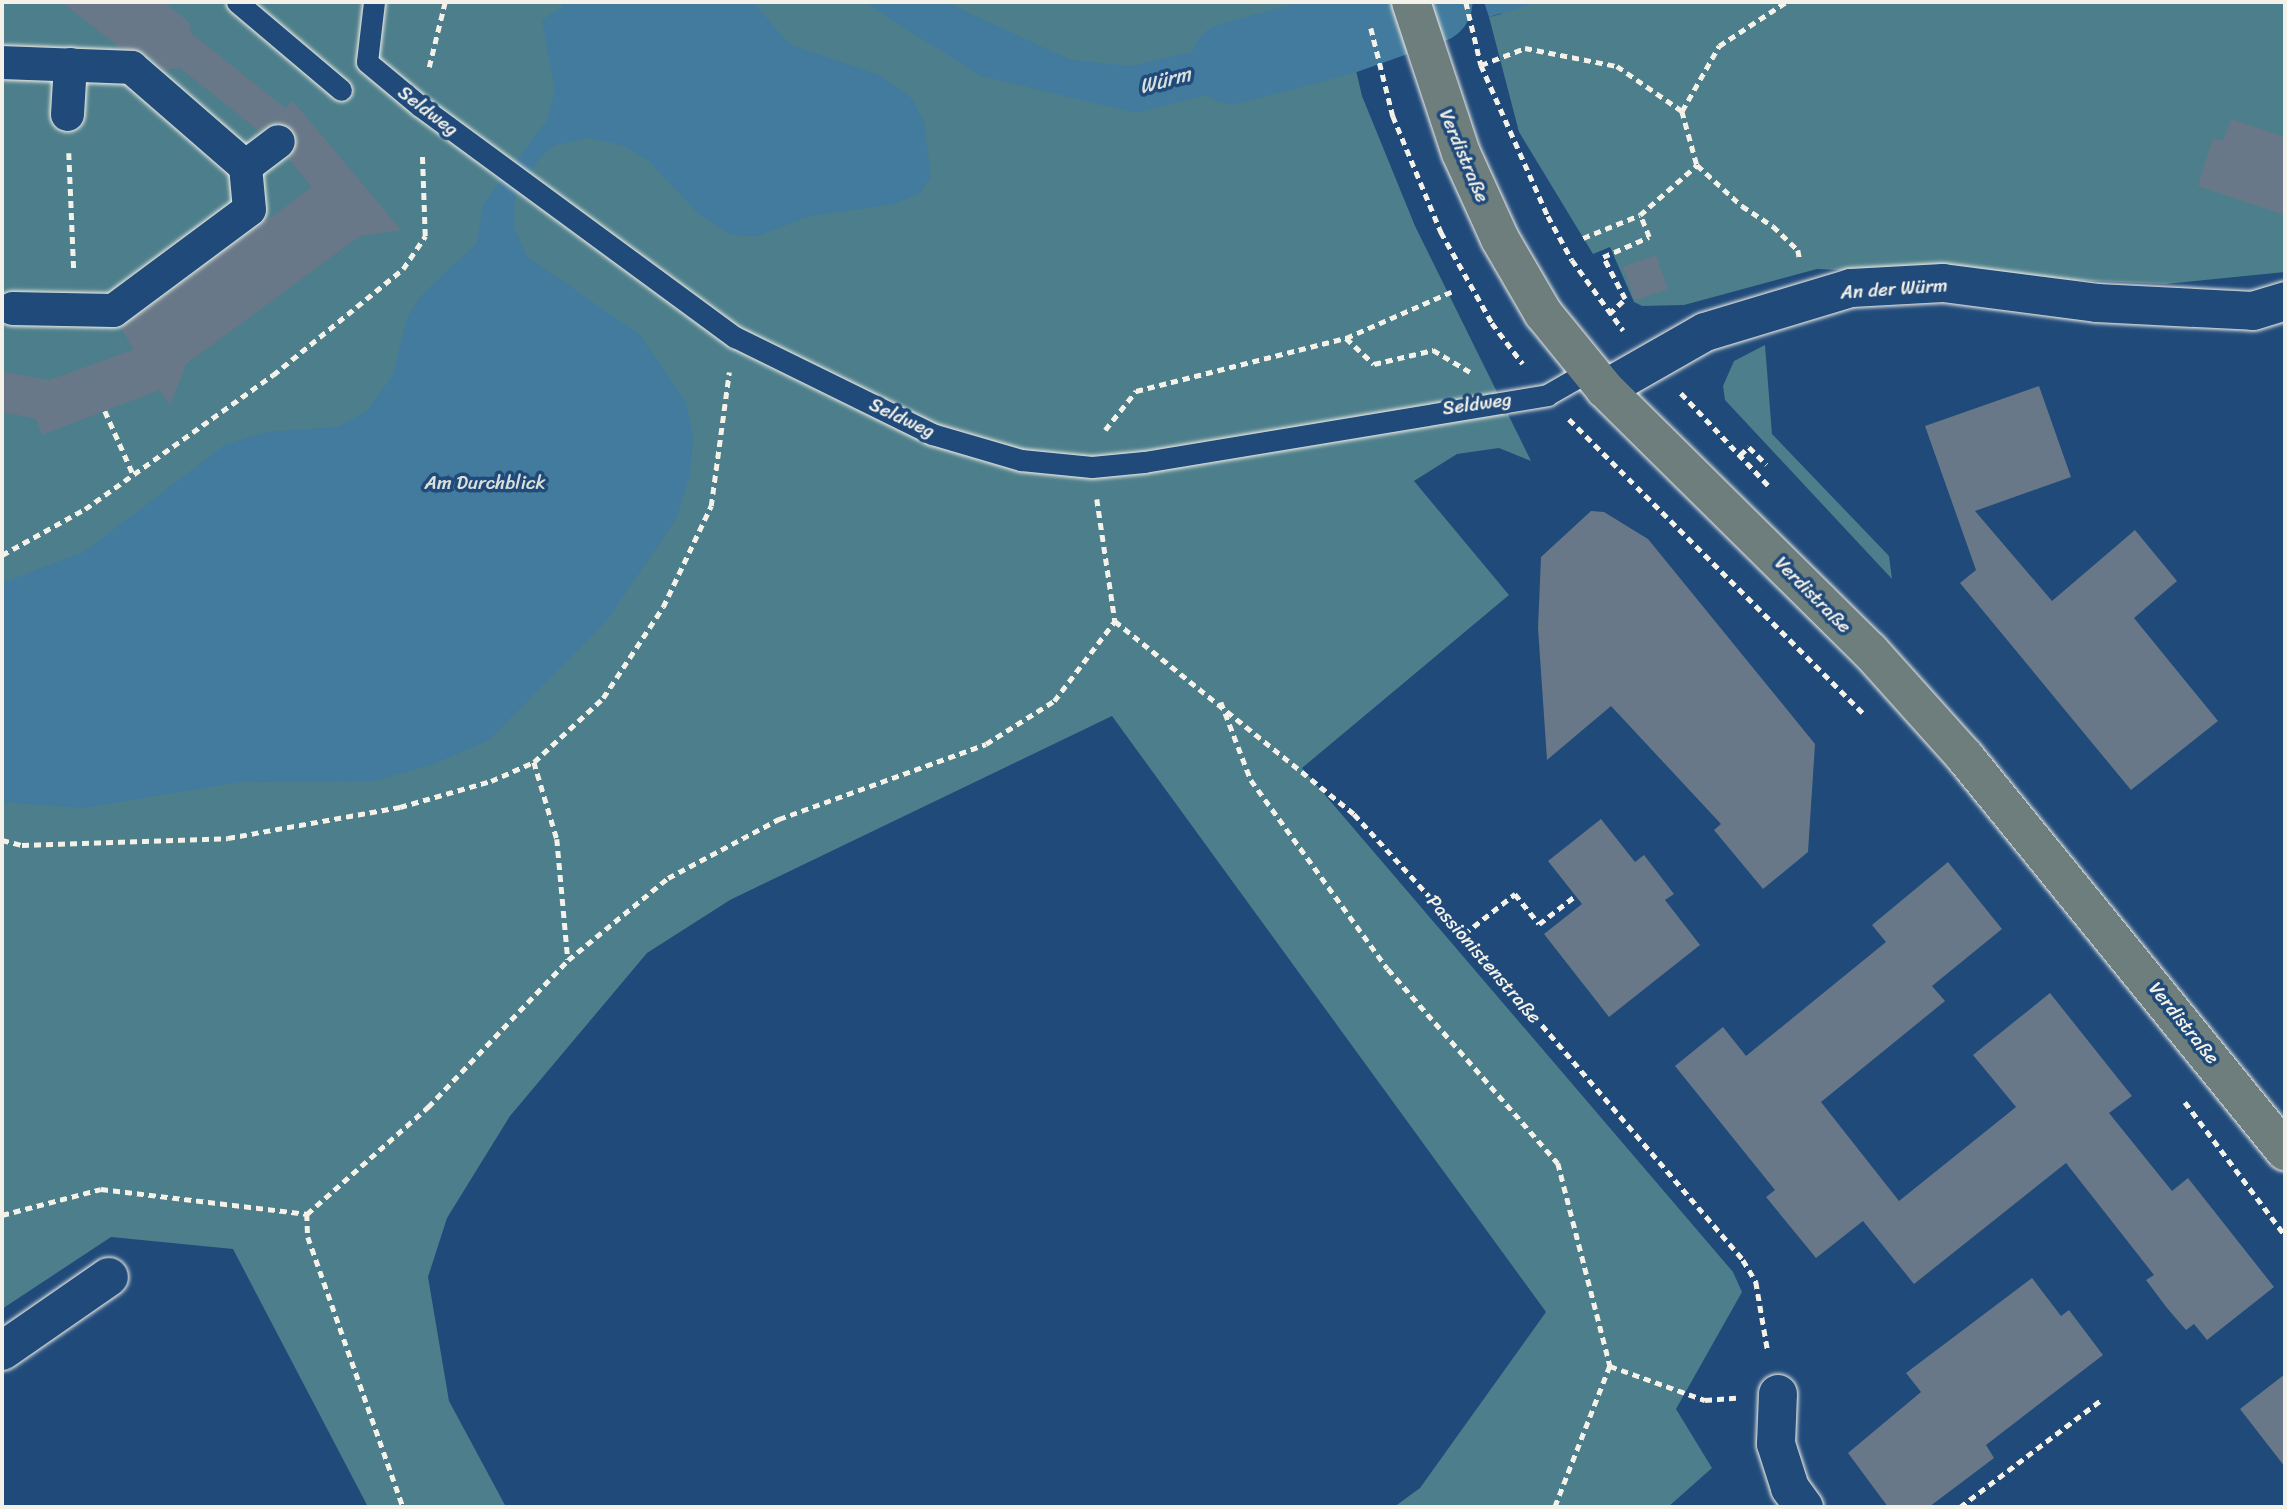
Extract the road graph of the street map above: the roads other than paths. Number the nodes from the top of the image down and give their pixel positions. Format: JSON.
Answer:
{"nodes":[{"id":1,"x":237,"y":2,"type":"edge"},
{"id":2,"x":374,"y":2,"type":"edge"},
{"id":3,"x":1411,"y":2,"type":"edge"},
{"id":4,"x":2,"y":62,"type":"edge"},
{"id":5,"x":70,"y":64,"type":"junction"},
{"id":6,"x":341,"y":90,"type":"dead end"},
{"id":7,"x":67,"y":114,"type":"road end"},
{"id":8,"x":278,"y":141,"type":"dead end"},
{"id":9,"x":245,"y":166,"type":"junction"},
{"id":10,"x":2285,"y":301,"type":"edge"},
{"id":11,"x":12,"y":308,"type":"dead end"},
{"id":12,"x":1597,"y":380,"type":"junction"},
{"id":13,"x":2285,"y":1151,"type":"edge"},
{"id":14,"x":109,"y":1278,"type":"dead end"},
{"id":15,"x":2,"y":1351,"type":"edge"},
{"id":16,"x":1777,"y":1394,"type":"road end"},
{"id":17,"x":1804,"y":1507,"type":"edge"}],
"edges":[{"from":1,"to":6,"type":"lane"},
{"from":2,"to":12,"type":"lane","name":"Seldweg"},
{"from":3,"to":12,"type":"main road","name":"Verdistraße"},
{"from":4,"to":5,"type":"street"},
{"from":5,"to":7,"type":"street"},
{"from":5,"to":9,"type":"street"},
{"from":8,"to":9,"type":"street"},
{"from":9,"to":11,"type":"street"},
{"from":10,"to":12,"type":"street","name":"An der Würm"},
{"from":12,"to":13,"type":"main road","name":"Verdistraße"},
{"from":14,"to":15,"type":"street"},
{"from":16,"to":17,"type":"street"}]}
